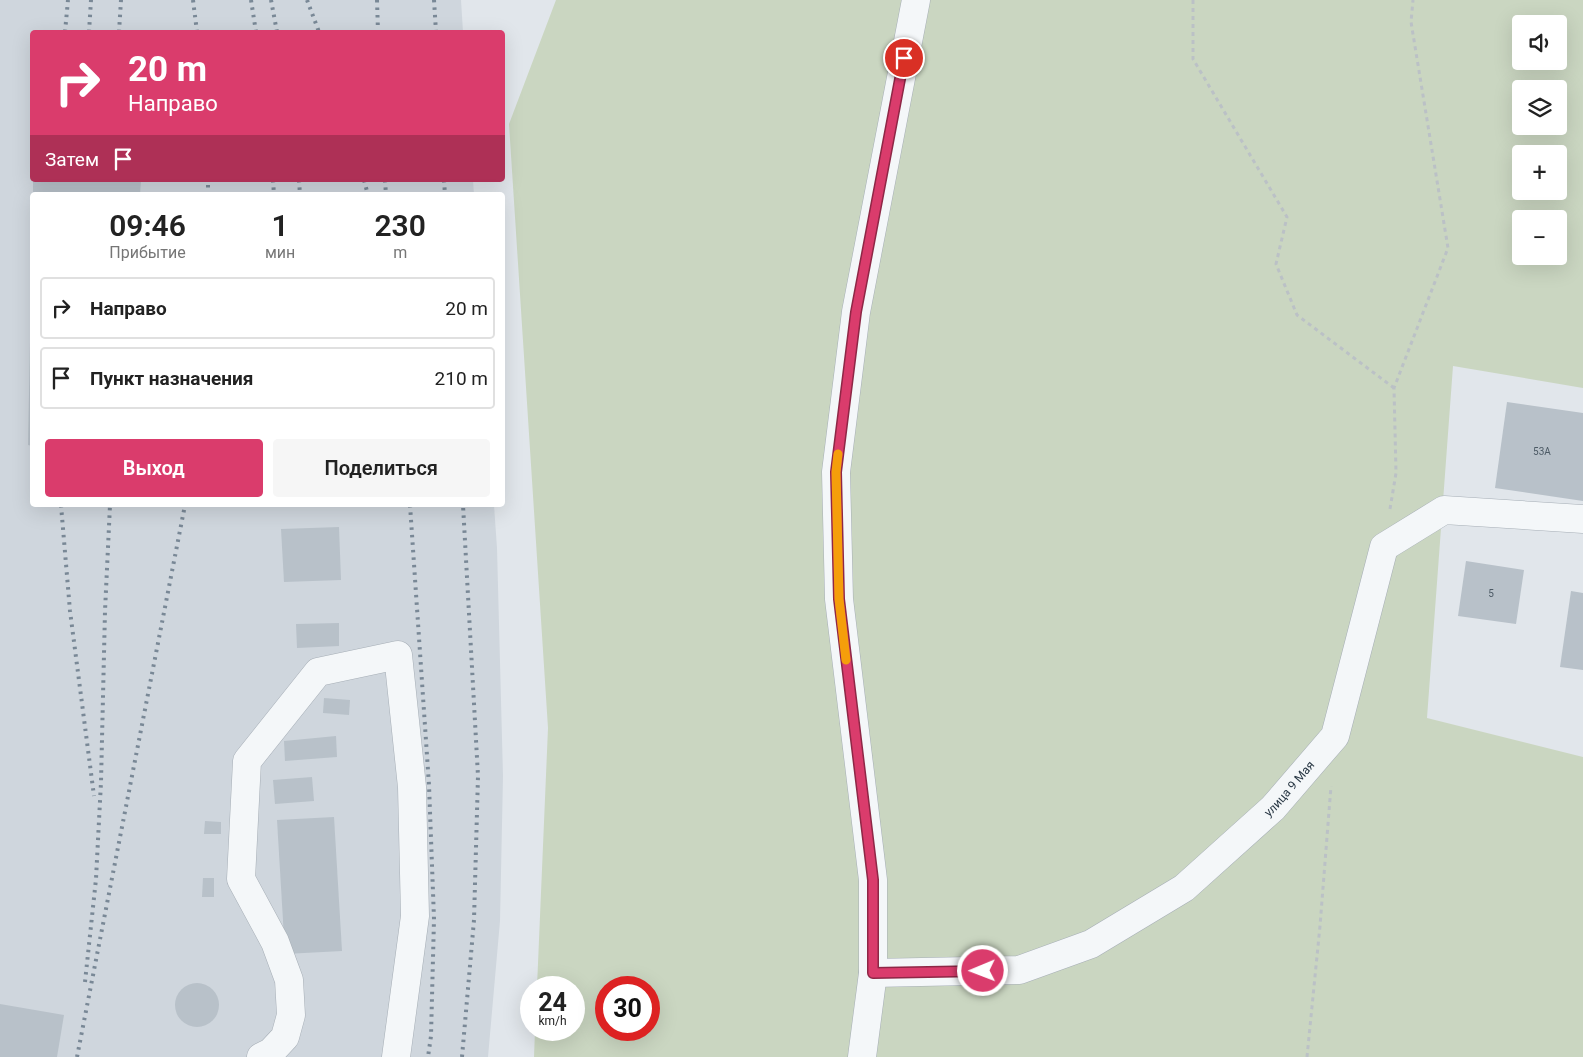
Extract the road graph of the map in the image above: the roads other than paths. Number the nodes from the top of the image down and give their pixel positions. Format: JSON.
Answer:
{"nodes":[{"id":1,"x":916,"y":0,"type":"edge"},
{"id":2,"x":1583,"y":519,"type":"edge"},
{"id":3,"x":873,"y":973,"type":"junction"},
{"id":4,"x":261,"y":1057,"type":"edge"},
{"id":5,"x":396,"y":1057,"type":"edge"},
{"id":6,"x":862,"y":1057,"type":"edge"}],
"edges":[{"from":1,"to":3,"type":"street"},
{"from":2,"to":3,"type":"street","name":"улица 9 Мая"},
{"from":3,"to":6,"type":"street"},
{"from":4,"to":5,"type":"street"}]}
